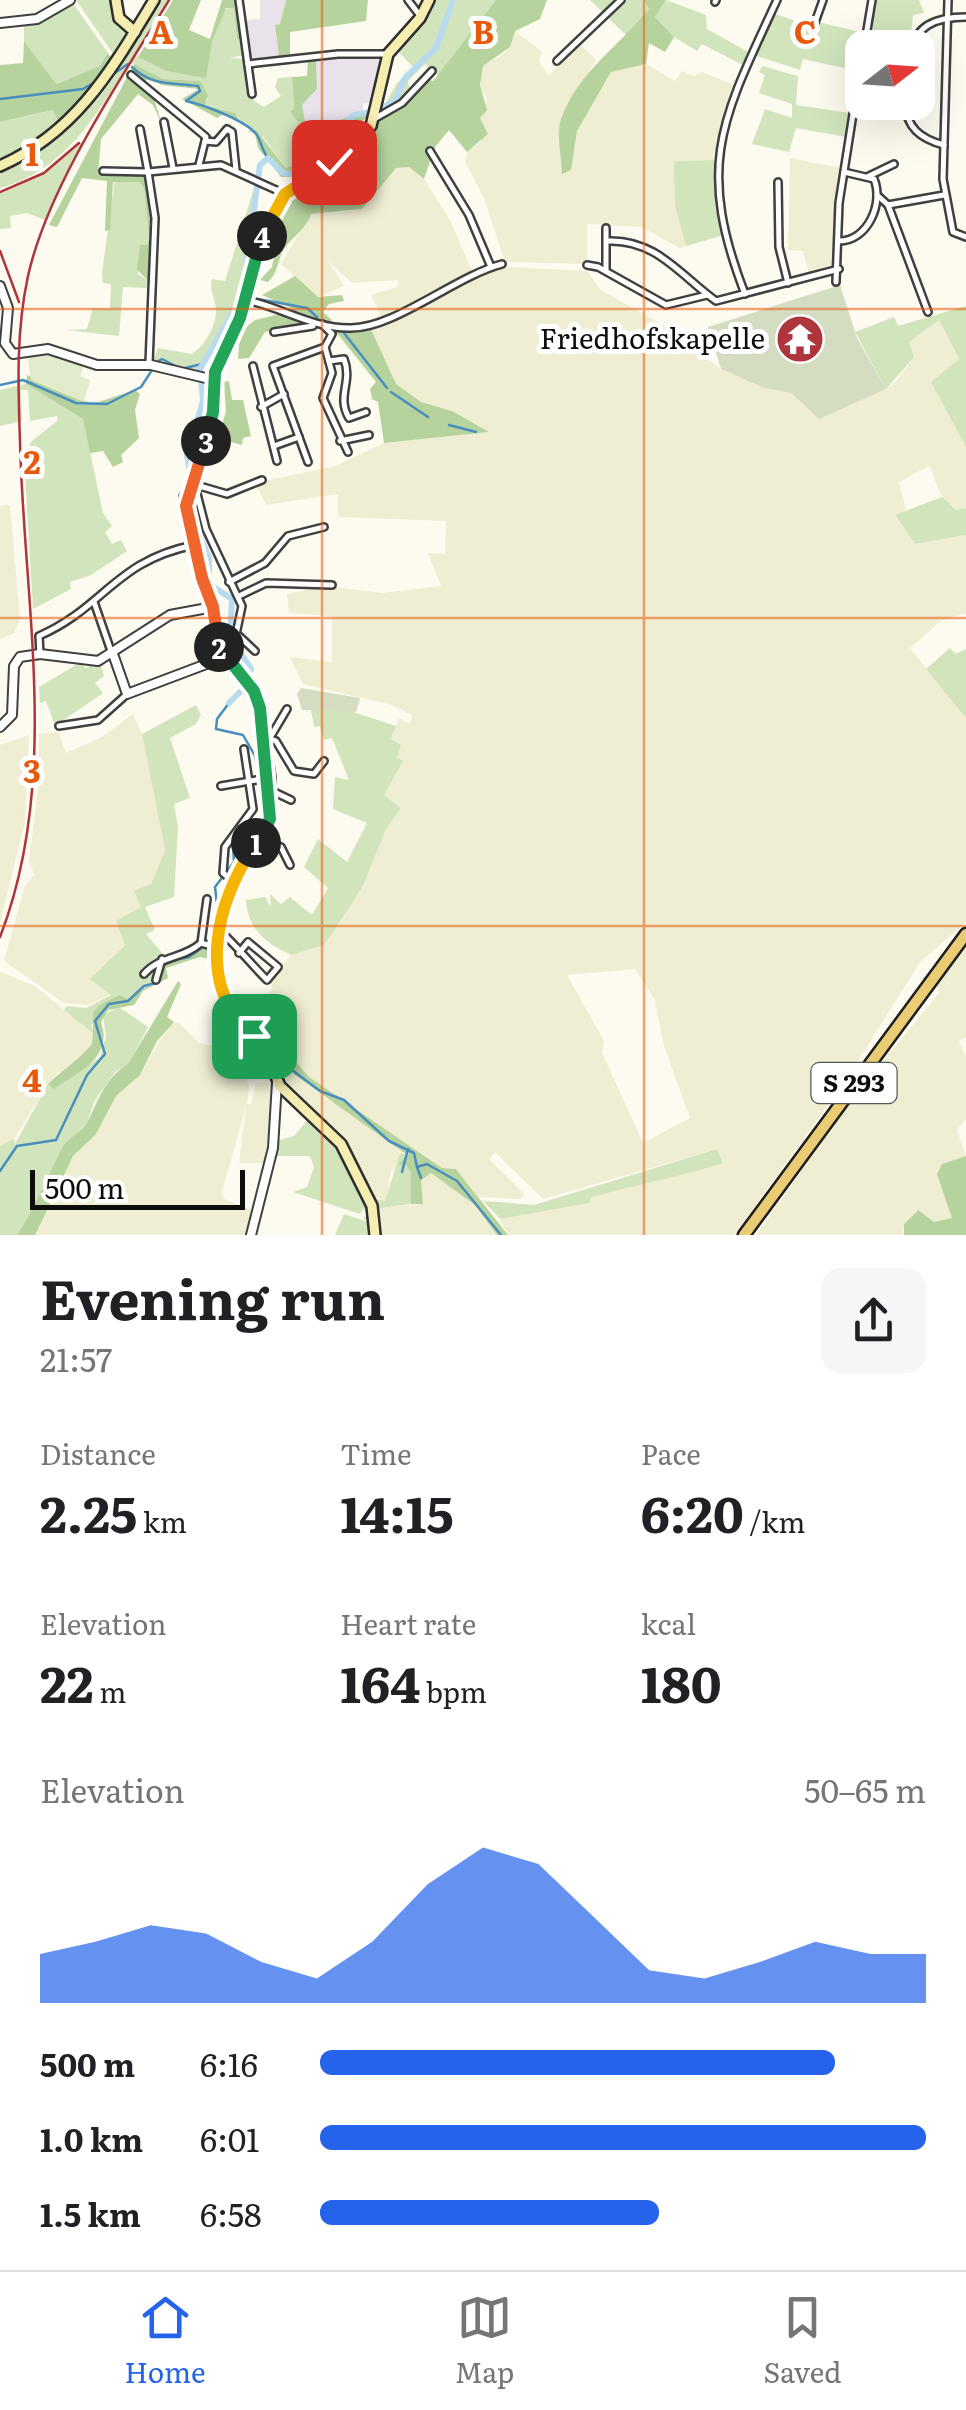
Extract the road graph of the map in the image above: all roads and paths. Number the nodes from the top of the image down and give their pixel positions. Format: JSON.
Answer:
{"nodes":[{"id":1,"x":70,"y":0,"type":"edge"},
{"id":2,"x":116,"y":0,"type":"edge"},
{"id":3,"x":154,"y":0,"type":"edge"},
{"id":4,"x":239,"y":0,"type":"edge"},
{"id":5,"x":408,"y":0,"type":"edge"},
{"id":6,"x":429,"y":0,"type":"edge"},
{"id":7,"x":621,"y":0,"type":"edge"},
{"id":8,"x":777,"y":0,"type":"edge"},
{"id":9,"x":823,"y":0,"type":"edge"},
{"id":10,"x":872,"y":0,"type":"edge"},
{"id":11,"x":948,"y":0,"type":"edge"},
{"id":12,"x":422,"y":16,"type":"junction"},
{"id":13,"x":966,"y":17,"type":"edge"},
{"id":14,"x":947,"y":18,"type":"junction"},
{"id":15,"x":0,"y":23,"type":"edge"},
{"id":16,"x":813,"y":28,"type":"dead end"},
{"id":17,"x":867,"y":30,"type":"edge"},
{"id":18,"x":924,"y":30,"type":"edge"},
{"id":19,"x":130,"y":32,"type":"junction"},
{"id":20,"x":391,"y":50,"type":"junction"},
{"id":21,"x":557,"y":61,"type":"dead end"},
{"id":22,"x":248,"y":64,"type":"junction"},
{"id":23,"x":432,"y":71,"type":"dead end"},
{"id":24,"x":131,"y":75,"type":"dead end"},
{"id":25,"x":252,"y":94,"type":"dead end"},
{"id":26,"x":375,"y":114,"type":"junction"},
{"id":27,"x":852,"y":120,"type":"edge"},
{"id":28,"x":908,"y":120,"type":"edge"},
{"id":29,"x":164,"y":122,"type":"dead end"},
{"id":30,"x":140,"y":129,"type":"dead end"},
{"id":31,"x":206,"y":141,"type":"junction"},
{"id":32,"x":944,"y":146,"type":"junction"},
{"id":33,"x":430,"y":151,"type":"dead end"},
{"id":34,"x":894,"y":164,"type":"dead end"},
{"id":35,"x":199,"y":165,"type":"junction"},
{"id":36,"x":0,"y":166,"type":"edge"},
{"id":37,"x":174,"y":169,"type":"junction"},
{"id":38,"x":236,"y":170,"type":"junction"},
{"id":39,"x":103,"y":171,"type":"dead end"},
{"id":40,"x":148,"y":172,"type":"junction"},
{"id":41,"x":844,"y":172,"type":"junction"},
{"id":42,"x":869,"y":176,"type":"junction"},
{"id":43,"x":778,"y":182,"type":"dead end"},
{"id":44,"x":285,"y":194,"type":"junction"},
{"id":45,"x":877,"y":195,"type":"junction"},
{"id":46,"x":944,"y":195,"type":"junction"},
{"id":47,"x":888,"y":205,"type":"junction"},
{"id":48,"x":606,"y":228,"type":"dead end"},
{"id":49,"x":966,"y":237,"type":"edge"},
{"id":50,"x":608,"y":240,"type":"junction"},
{"id":51,"x":839,"y":241,"type":"junction"},
{"id":52,"x":502,"y":264,"type":"dead end"},
{"id":53,"x":587,"y":265,"type":"dead end"},
{"id":54,"x":491,"y":267,"type":"junction"},
{"id":55,"x":839,"y":268,"type":"junction"},
{"id":56,"x":606,"y":271,"type":"junction"},
{"id":57,"x":836,"y":282,"type":"dead end"},
{"id":58,"x":788,"y":283,"type":"junction"},
{"id":59,"x":0,"y":286,"type":"edge"},
{"id":60,"x":745,"y":294,"type":"junction"},
{"id":61,"x":707,"y":295,"type":"junction"},
{"id":62,"x":246,"y":300,"type":"junction"},
{"id":63,"x":4,"y":309,"type":"edge"},
{"id":64,"x":928,"y":312,"type":"dead end"},
{"id":65,"x":314,"y":324,"type":"junction"},
{"id":66,"x":274,"y":332,"type":"dead end"},
{"id":67,"x":324,"y":348,"type":"junction"},
{"id":68,"x":329,"y":361,"type":"junction"},
{"id":69,"x":152,"y":365,"type":"junction"},
{"id":70,"x":252,"y":366,"type":"dead end"},
{"id":71,"x":206,"y":379,"type":"junction"},
{"id":72,"x":284,"y":394,"type":"junction"},
{"id":73,"x":260,"y":407,"type":"junction"},
{"id":74,"x":366,"y":412,"type":"dead end"},
{"id":75,"x":299,"y":436,"type":"junction"},
{"id":76,"x":369,"y":436,"type":"dead end"},
{"id":77,"x":340,"y":441,"type":"junction"},
{"id":78,"x":273,"y":446,"type":"junction"},
{"id":79,"x":348,"y":452,"type":"dead end"},
{"id":80,"x":277,"y":461,"type":"dead end"},
{"id":81,"x":308,"y":462,"type":"dead end"},
{"id":82,"x":262,"y":480,"type":"dead end"},
{"id":83,"x":192,"y":486,"type":"junction"},
{"id":84,"x":324,"y":526,"type":"dead end"},
{"id":85,"x":194,"y":545,"type":"junction"},
{"id":86,"x":228,"y":582,"type":"junction"},
{"id":87,"x":332,"y":585,"type":"dead end"},
{"id":88,"x":239,"y":596,"type":"junction"},
{"id":89,"x":94,"y":602,"type":"junction"},
{"id":90,"x":213,"y":607,"type":"junction"},
{"id":91,"x":238,"y":636,"type":"junction"},
{"id":92,"x":255,"y":651,"type":"dead end"},
{"id":93,"x":40,"y":654,"type":"junction"},
{"id":94,"x":113,"y":654,"type":"junction"},
{"id":95,"x":229,"y":655,"type":"junction"},
{"id":96,"x":128,"y":694,"type":"junction"},
{"id":97,"x":287,"y":709,"type":"dead end"},
{"id":98,"x":59,"y":726,"type":"dead end"},
{"id":99,"x":0,"y":728,"type":"edge"},
{"id":100,"x":268,"y":737,"type":"junction"},
{"id":101,"x":244,"y":749,"type":"dead end"},
{"id":102,"x":324,"y":761,"type":"dead end"},
{"id":103,"x":259,"y":779,"type":"junction"},
{"id":104,"x":222,"y":786,"type":"dead end"},
{"id":105,"x":270,"y":790,"type":"junction"},
{"id":106,"x":292,"y":800,"type":"dead end"},
{"id":107,"x":259,"y":838,"type":"junction"},
{"id":108,"x":290,"y":864,"type":"dead end"},
{"id":109,"x":229,"y":877,"type":"junction"},
{"id":110,"x":207,"y":899,"type":"dead end"},
{"id":111,"x":218,"y":929,"type":"junction"},
{"id":112,"x":966,"y":934,"type":"edge"},
{"id":113,"x":201,"y":942,"type":"junction"},
{"id":114,"x":213,"y":946,"type":"junction"},
{"id":115,"x":240,"y":953,"type":"junction"},
{"id":116,"x":162,"y":960,"type":"junction"},
{"id":117,"x":144,"y":974,"type":"dead end"},
{"id":118,"x":156,"y":980,"type":"dead end"},
{"id":119,"x":278,"y":1082,"type":"junction"},
{"id":120,"x":250,"y":1235,"type":"edge"},
{"id":121,"x":375,"y":1235,"type":"edge"},
{"id":122,"x":744,"y":1235,"type":"edge"}],
"edges":[{"from":1,"to":15,"type":"street"},
{"from":2,"to":19,"type":"main road"},
{"from":3,"to":19,"type":"main road"},
{"from":4,"to":22,"type":"street"},
{"from":5,"to":12,"type":"street"},
{"from":6,"to":12,"type":"main road"},
{"from":7,"to":21,"type":"street"},
{"from":8,"to":60,"type":"street"},
{"from":9,"to":16,"type":"street"},
{"from":10,"to":17,"type":"street"},
{"from":11,"to":14,"type":"street"},
{"from":12,"to":20,"type":"main road"},
{"from":13,"to":14,"type":"street"},
{"from":14,"to":18,"type":"street"},
{"from":14,"to":32,"type":"street"},
{"from":19,"to":36,"type":"main road"},
{"from":20,"to":22,"type":"street"},
{"from":20,"to":26,"type":"main road"},
{"from":22,"to":25,"type":"street"},
{"from":23,"to":26,"type":"street"},
{"from":24,"to":31,"type":"street"},
{"from":26,"to":44,"type":"main road"},
{"from":27,"to":41,"type":"street"},
{"from":28,"to":32,"type":"street"},
{"from":29,"to":37,"type":"street"},
{"from":30,"to":40,"type":"street"},
{"from":31,"to":35,"type":"street"},
{"from":31,"to":38,"type":"street"},
{"from":32,"to":46,"type":"street"},
{"from":33,"to":54,"type":"street"},
{"from":34,"to":42,"type":"street"},
{"from":35,"to":37,"type":"street"},
{"from":35,"to":38,"type":"street"},
{"from":37,"to":40,"type":"street"},
{"from":38,"to":44,"type":"street"},
{"from":39,"to":40,"type":"street"},
{"from":40,"to":69,"type":"street"},
{"from":41,"to":42,"type":"street"},
{"from":41,"to":51,"type":"street"},
{"from":42,"to":45,"type":"street"},
{"from":43,"to":58,"type":"street"},
{"from":44,"to":62,"type":"main road"},
{"from":45,"to":47,"type":"street"},
{"from":45,"to":51,"type":"street"},
{"from":46,"to":47,"type":"street"},
{"from":46,"to":49,"type":"street"},
{"from":47,"to":64,"type":"street"},
{"from":48,"to":50,"type":"street"},
{"from":50,"to":56,"type":"street"},
{"from":50,"to":61,"type":"street"},
{"from":51,"to":55,"type":"street"},
{"from":52,"to":54,"type":"street"},
{"from":53,"to":56,"type":"street"},
{"from":54,"to":65,"type":"street"},
{"from":55,"to":57,"type":"street"},
{"from":55,"to":58,"type":"street"},
{"from":56,"to":61,"type":"street"},
{"from":58,"to":60,"type":"street"},
{"from":59,"to":63,"type":"street"},
{"from":60,"to":61,"type":"street"},
{"from":62,"to":65,"type":"street"},
{"from":62,"to":71,"type":"main road"},
{"from":63,"to":69,"type":"street"},
{"from":65,"to":66,"type":"street"},
{"from":65,"to":67,"type":"street"},
{"from":67,"to":68,"type":"street"},
{"from":67,"to":72,"type":"street"},
{"from":68,"to":74,"type":"street"},
{"from":68,"to":77,"type":"street"},
{"from":69,"to":71,"type":"street"},
{"from":70,"to":73,"type":"street"},
{"from":71,"to":83,"type":"main road"},
{"from":72,"to":73,"type":"street"},
{"from":72,"to":75,"type":"street"},
{"from":73,"to":78,"type":"street"},
{"from":75,"to":78,"type":"street"},
{"from":75,"to":81,"type":"street"},
{"from":76,"to":77,"type":"street"},
{"from":77,"to":79,"type":"street"},
{"from":78,"to":80,"type":"street"},
{"from":82,"to":83,"type":"street"},
{"from":83,"to":85,"type":"main road"},
{"from":83,"to":86,"type":"street"},
{"from":84,"to":86,"type":"street"},
{"from":85,"to":89,"type":"street"},
{"from":85,"to":90,"type":"main road"},
{"from":86,"to":88,"type":"street"},
{"from":87,"to":88,"type":"street"},
{"from":88,"to":91,"type":"street"},
{"from":89,"to":93,"type":"street"},
{"from":89,"to":94,"type":"street"},
{"from":90,"to":94,"type":"street"},
{"from":90,"to":95,"type":"main road"},
{"from":91,"to":92,"type":"street"},
{"from":91,"to":95,"type":"street"},
{"from":93,"to":94,"type":"street"},
{"from":93,"to":99,"type":"street"},
{"from":94,"to":96,"type":"street"},
{"from":95,"to":96,"type":"street"},
{"from":95,"to":100,"type":"main road"},
{"from":96,"to":98,"type":"street"},
{"from":97,"to":100,"type":"street"},
{"from":100,"to":102,"type":"street"},
{"from":100,"to":103,"type":"main road"},
{"from":101,"to":103,"type":"street"},
{"from":103,"to":104,"type":"street"},
{"from":103,"to":105,"type":"main road"},
{"from":103,"to":109,"type":"street"},
{"from":105,"to":106,"type":"street"},
{"from":105,"to":107,"type":"main road"},
{"from":107,"to":108,"type":"street"},
{"from":107,"to":109,"type":"main road"},
{"from":109,"to":111,"type":"main road"},
{"from":110,"to":113,"type":"street"},
{"from":111,"to":114,"type":"main road"},
{"from":111,"to":115,"type":"street"},
{"from":112,"to":122,"type":"main road","number":"S 293"},
{"from":113,"to":114,"type":"street"},
{"from":113,"to":116,"type":"street"},
{"from":114,"to":119,"type":"main road"},
{"from":115,"to":115,"type":"street"},
{"from":116,"to":117,"type":"street"},
{"from":116,"to":118,"type":"street"},
{"from":119,"to":120,"type":"street"},
{"from":119,"to":121,"type":"main road"}]}
